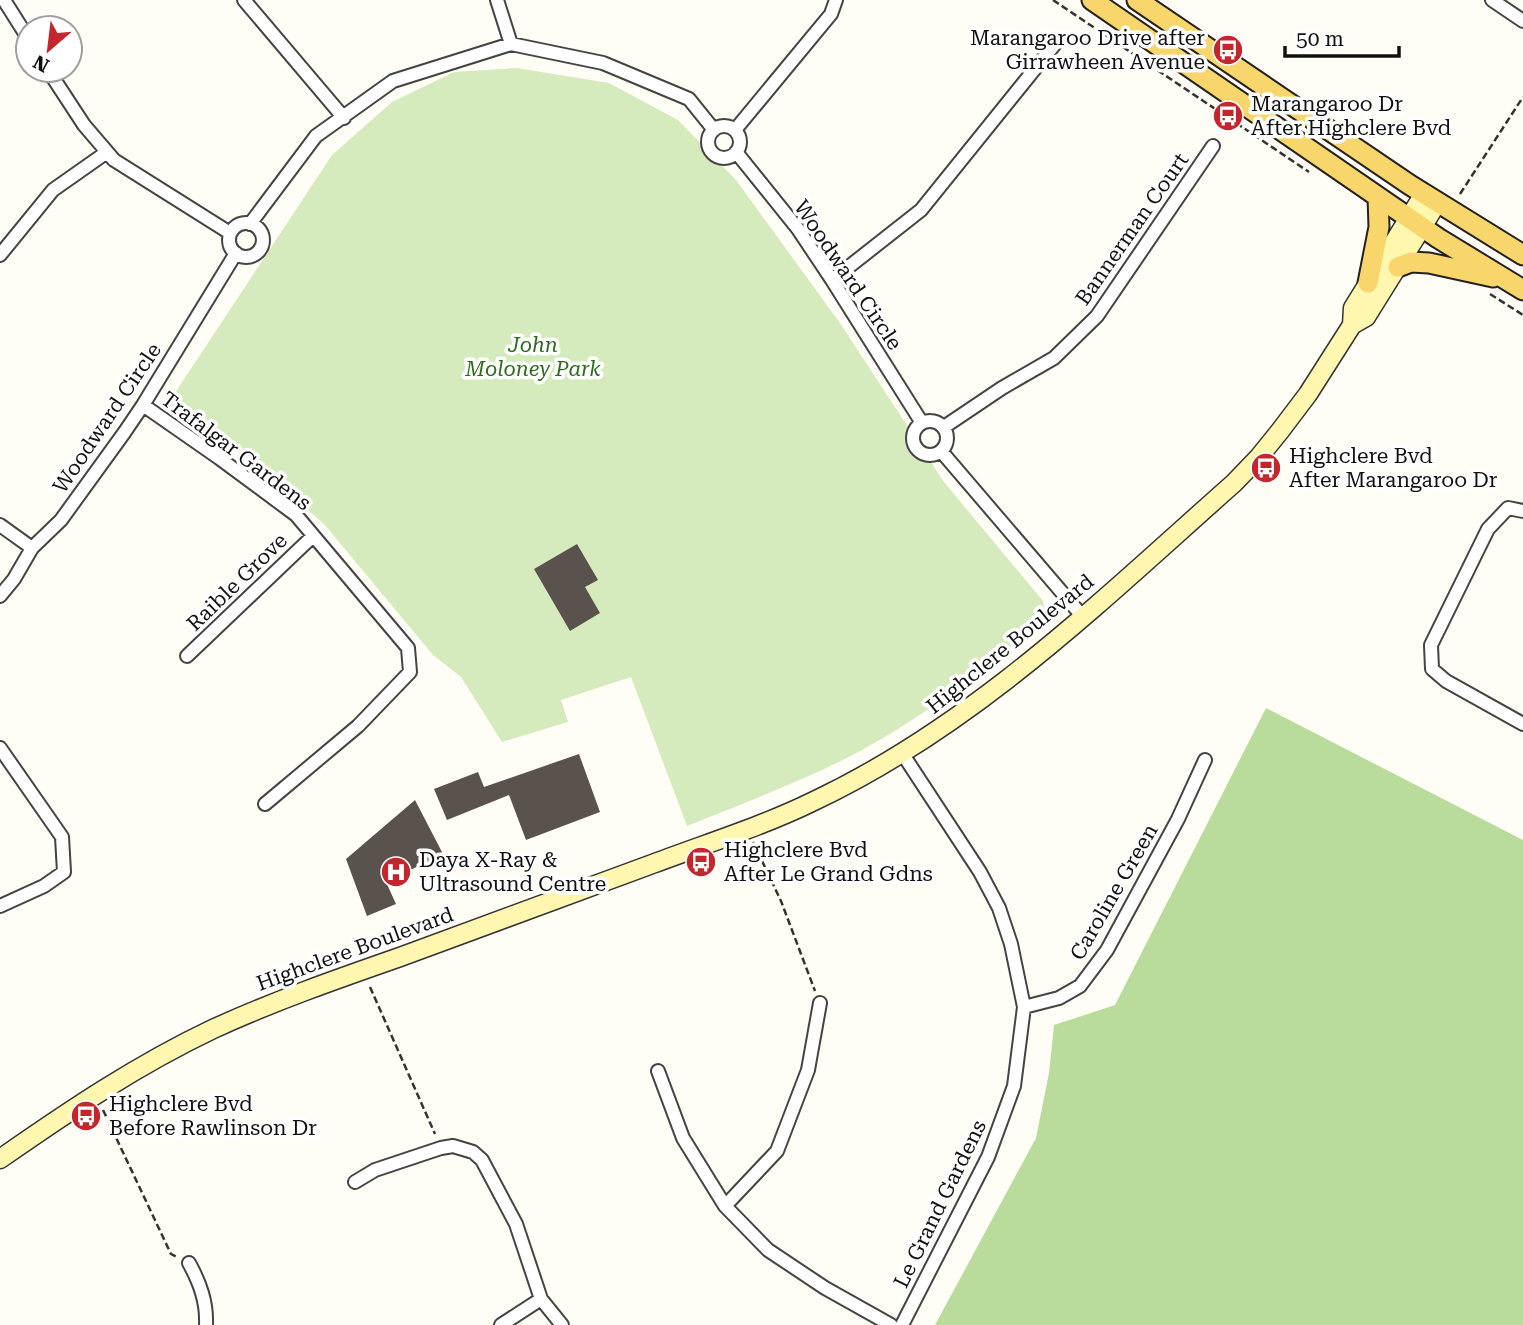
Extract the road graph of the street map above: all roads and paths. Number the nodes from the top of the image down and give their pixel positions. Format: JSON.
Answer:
{"nodes":[{"id":1,"x":4,"y":0,"type":"edge"},
{"id":2,"x":244,"y":0,"type":"edge"},
{"id":3,"x":497,"y":0,"type":"edge"},
{"id":4,"x":836,"y":0,"type":"edge"},
{"id":5,"x":1053,"y":0,"type":"edge"},
{"id":6,"x":1091,"y":0,"type":"edge"},
{"id":7,"x":1137,"y":0,"type":"edge"},
{"id":8,"x":1492,"y":0,"type":"edge"},
{"id":9,"x":14,"y":16,"type":"edge"},
{"id":10,"x":1523,"y":21,"type":"edge"},
{"id":11,"x":1059,"y":38,"type":"dead end"},
{"id":12,"x":511,"y":44,"type":"junction"},
{"id":13,"x":57,"y":84,"type":"edge"},
{"id":14,"x":1523,"y":97,"type":"edge"},
{"id":15,"x":344,"y":118,"type":"junction"},
{"id":16,"x":714,"y":130,"type":"junction"},
{"id":17,"x":734,"y":130,"type":"junction"},
{"id":18,"x":1213,"y":146,"type":"dead end"},
{"id":19,"x":107,"y":152,"type":"junction"},
{"id":20,"x":736,"y":152,"type":"junction"},
{"id":21,"x":1315,"y":176,"type":"dead end"},
{"id":22,"x":1459,"y":195,"type":"dead end"},
{"id":23,"x":1378,"y":197,"type":"junction"},
{"id":24,"x":1431,"y":198,"type":"junction"},
{"id":25,"x":1415,"y":223,"type":"junction"},
{"id":26,"x":250,"y":224,"type":"junction"},
{"id":27,"x":230,"y":233,"type":"junction"},
{"id":28,"x":236,"y":253,"type":"junction"},
{"id":29,"x":0,"y":255,"type":"edge"},
{"id":30,"x":1523,"y":255,"type":"edge"},
{"id":31,"x":1398,"y":267,"type":"junction"},
{"id":32,"x":1504,"y":279,"type":"junction"},
{"id":33,"x":832,"y":280,"type":"junction"},
{"id":34,"x":1368,"y":283,"type":"junction"},
{"id":35,"x":1482,"y":290,"type":"dead end"},
{"id":36,"x":1523,"y":290,"type":"edge"},
{"id":37,"x":1523,"y":314,"type":"edge"},
{"id":38,"x":1352,"y":325,"type":"junction"},
{"id":39,"x":143,"y":405,"type":"junction"},
{"id":40,"x":922,"y":423,"type":"junction"},
{"id":41,"x":944,"y":427,"type":"junction"},
{"id":42,"x":941,"y":451,"type":"junction"},
{"id":43,"x":1523,"y":511,"type":"edge"},
{"id":44,"x":0,"y":525,"type":"edge"},
{"id":45,"x":313,"y":536,"type":"junction"},
{"id":46,"x":32,"y":548,"type":"junction"},
{"id":47,"x":0,"y":596,"type":"edge"},
{"id":48,"x":1083,"y":617,"type":"junction"},
{"id":49,"x":187,"y":656,"type":"dead end"},
{"id":50,"x":1523,"y":724,"type":"edge"},
{"id":51,"x":0,"y":748,"type":"edge"},
{"id":52,"x":902,"y":753,"type":"junction"},
{"id":53,"x":1205,"y":760,"type":"dead end"},
{"id":54,"x":265,"y":804,"type":"dead end"},
{"id":55,"x":747,"y":830,"type":"junction"},
{"id":56,"x":0,"y":906,"type":"edge"},
{"id":57,"x":370,"y":987,"type":"dead end"},
{"id":58,"x":820,"y":1003,"type":"joint"},
{"id":59,"x":1024,"y":1007,"type":"junction"},
{"id":60,"x":658,"y":1071,"type":"dead end"},
{"id":61,"x":103,"y":1110,"type":"dead end"},
{"id":62,"x":441,"y":1148,"type":"junction"},
{"id":63,"x":0,"y":1159,"type":"edge"},
{"id":64,"x":355,"y":1182,"type":"dead end"},
{"id":65,"x":725,"y":1206,"type":"junction"},
{"id":66,"x":189,"y":1263,"type":"joint"},
{"id":67,"x":541,"y":1299,"type":"junction"},
{"id":68,"x":206,"y":1325,"type":"edge"},
{"id":69,"x":501,"y":1325,"type":"edge"},
{"id":70,"x":562,"y":1325,"type":"edge"},
{"id":71,"x":891,"y":1325,"type":"edge"},
{"id":72,"x":902,"y":1325,"type":"edge"}],
"edges":[{"from":1,"to":9,"type":"street"},
{"from":2,"to":15,"type":"street"},
{"from":3,"to":12,"type":"street"},
{"from":4,"to":17,"type":"street"},
{"from":5,"to":21,"type":"path"},
{"from":6,"to":23,"type":"main road"},
{"from":7,"to":24,"type":"main road"},
{"from":8,"to":10,"type":"street"},
{"from":11,"to":33,"type":"street"},
{"from":12,"to":15,"type":"street"},
{"from":12,"to":16,"type":"street"},
{"from":13,"to":19,"type":"street"},
{"from":14,"to":22,"type":"path"},
{"from":15,"to":26,"type":"street"},
{"from":16,"to":17,"type":"street"},
{"from":16,"to":20,"type":"street"},
{"from":17,"to":20,"type":"street"},
{"from":18,"to":41,"type":"street","name":"Bannerman Court"},
{"from":19,"to":27,"type":"street"},
{"from":19,"to":29,"type":"street"},
{"from":20,"to":33,"type":"street","name":"Woodward Circle"},
{"from":23,"to":25,"type":"main road"},
{"from":23,"to":34,"type":"main road"},
{"from":24,"to":25,"type":"street","name":"Highclere Boulevard"},
{"from":24,"to":30,"type":"main road"},
{"from":25,"to":31,"type":"street","name":"Highclere Boulevard"},
{"from":25,"to":32,"type":"main road"},
{"from":25,"to":34,"type":"street","name":"Highclere Boulevard"},
{"from":26,"to":27,"type":"street"},
{"from":26,"to":28,"type":"street"},
{"from":27,"to":28,"type":"street"},
{"from":28,"to":39,"type":"street","name":"Woodward Circle"},
{"from":31,"to":32,"type":"main road"},
{"from":31,"to":38,"type":"street","name":"Highclere Boulevard"},
{"from":32,"to":36,"type":"main road"},
{"from":33,"to":40,"type":"street","name":"Woodward Circle"},
{"from":34,"to":38,"type":"street","name":"Highclere Boulevard"},
{"from":35,"to":37,"type":"path"},
{"from":38,"to":48,"type":"street","name":"Highclere Boulevard"},
{"from":39,"to":45,"type":"street","name":"Trafalgar Gardens"},
{"from":39,"to":46,"type":"street","name":"Woodward Circle"},
{"from":40,"to":41,"type":"street"},
{"from":40,"to":42,"type":"street"},
{"from":41,"to":42,"type":"street"},
{"from":42,"to":48,"type":"street"},
{"from":43,"to":50,"type":"street"},
{"from":44,"to":46,"type":"street"},
{"from":45,"to":49,"type":"street","name":"Raible Grove"},
{"from":45,"to":54,"type":"street","name":"Trafalgar Gardens"},
{"from":46,"to":47,"type":"street","name":"Woodward Circle"},
{"from":48,"to":52,"type":"street","name":"Highclere Boulevard"},
{"from":51,"to":56,"type":"street"},
{"from":52,"to":55,"type":"street","name":"Highclere Boulevard"},
{"from":52,"to":59,"type":"street","name":"Le Grand Gardens"},
{"from":53,"to":59,"type":"street","name":"Caroline Green"},
{"from":55,"to":58,"type":"path"},
{"from":55,"to":63,"type":"street","name":"Highclere Boulevard"},
{"from":57,"to":62,"type":"path"},
{"from":58,"to":65,"type":"street"},
{"from":59,"to":72,"type":"street","name":"Le Grand Gardens"},
{"from":60,"to":65,"type":"street"},
{"from":61,"to":66,"type":"path"},
{"from":62,"to":64,"type":"street"},
{"from":62,"to":67,"type":"street"},
{"from":65,"to":71,"type":"street"},
{"from":66,"to":68,"type":"street"},
{"from":67,"to":69,"type":"street"},
{"from":67,"to":70,"type":"street"}]}
